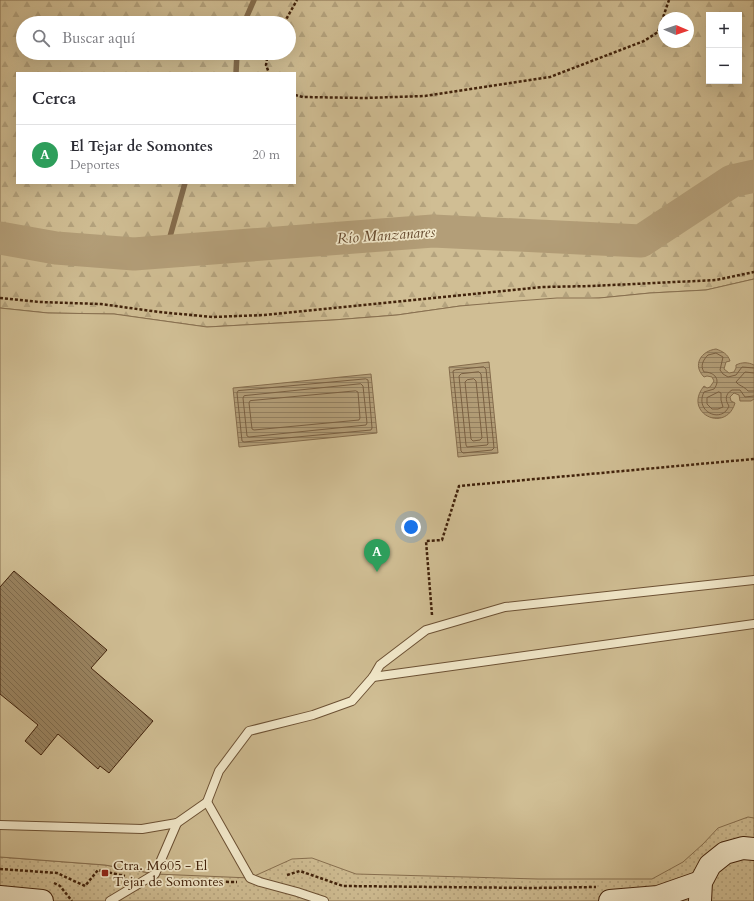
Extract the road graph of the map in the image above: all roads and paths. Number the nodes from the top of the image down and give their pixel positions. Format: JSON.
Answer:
{"nodes":[{"id":1,"x":297,"y":0,"type":"edge"},
{"id":2,"x":669,"y":0,"type":"edge"},
{"id":3,"x":288,"y":16,"type":"edge"},
{"id":4,"x":267,"y":60,"type":"edge"},
{"id":5,"x":269,"y":72,"type":"edge"},
{"id":6,"x":296,"y":95,"type":"edge"},
{"id":7,"x":754,"y":272,"type":"edge"},
{"id":8,"x":0,"y":298,"type":"edge"},
{"id":9,"x":754,"y":460,"type":"edge"},
{"id":10,"x":754,"y":580,"type":"edge"},
{"id":11,"x":754,"y":624,"type":"edge"},
{"id":12,"x":433,"y":628,"type":"junction"},
{"id":13,"x":373,"y":677,"type":"junction"},
{"id":14,"x":207,"y":802,"type":"junction"},
{"id":15,"x":177,"y":824,"type":"junction"},
{"id":16,"x":0,"y":825,"type":"edge"},
{"id":17,"x":754,"y":849,"type":"edge"},
{"id":18,"x":0,"y":869,"type":"edge"},
{"id":19,"x":144,"y":880,"type":"junction"},
{"id":20,"x":260,"y":882,"type":"junction"},
{"id":21,"x":701,"y":891,"type":"edge"},
{"id":22,"x":606,"y":894,"type":"edge"},
{"id":23,"x":0,"y":897,"type":"edge"},
{"id":24,"x":42,"y":901,"type":"edge"},
{"id":25,"x":110,"y":901,"type":"edge"},
{"id":26,"x":324,"y":901,"type":"edge"}],
"edges":[{"from":1,"to":3,"type":"path"},
{"from":2,"to":6,"type":"path"},
{"from":4,"to":5,"type":"path"},
{"from":7,"to":8,"type":"path"},
{"from":9,"to":12,"type":"path"},
{"from":10,"to":12,"type":"lane"},
{"from":11,"to":13,"type":"lane"},
{"from":12,"to":13,"type":"lane"},
{"from":13,"to":14,"type":"lane"},
{"from":14,"to":15,"type":"lane"},
{"from":14,"to":20,"type":"lane"},
{"from":15,"to":16,"type":"lane"},
{"from":15,"to":19,"type":"lane"},
{"from":17,"to":21,"type":"street"},
{"from":18,"to":19,"type":"path"},
{"from":19,"to":20,"type":"path"},
{"from":19,"to":25,"type":"lane"},
{"from":20,"to":22,"type":"path"},
{"from":20,"to":26,"type":"lane"},
{"from":21,"to":22,"type":"street"},
{"from":23,"to":24,"type":"street"}]}
